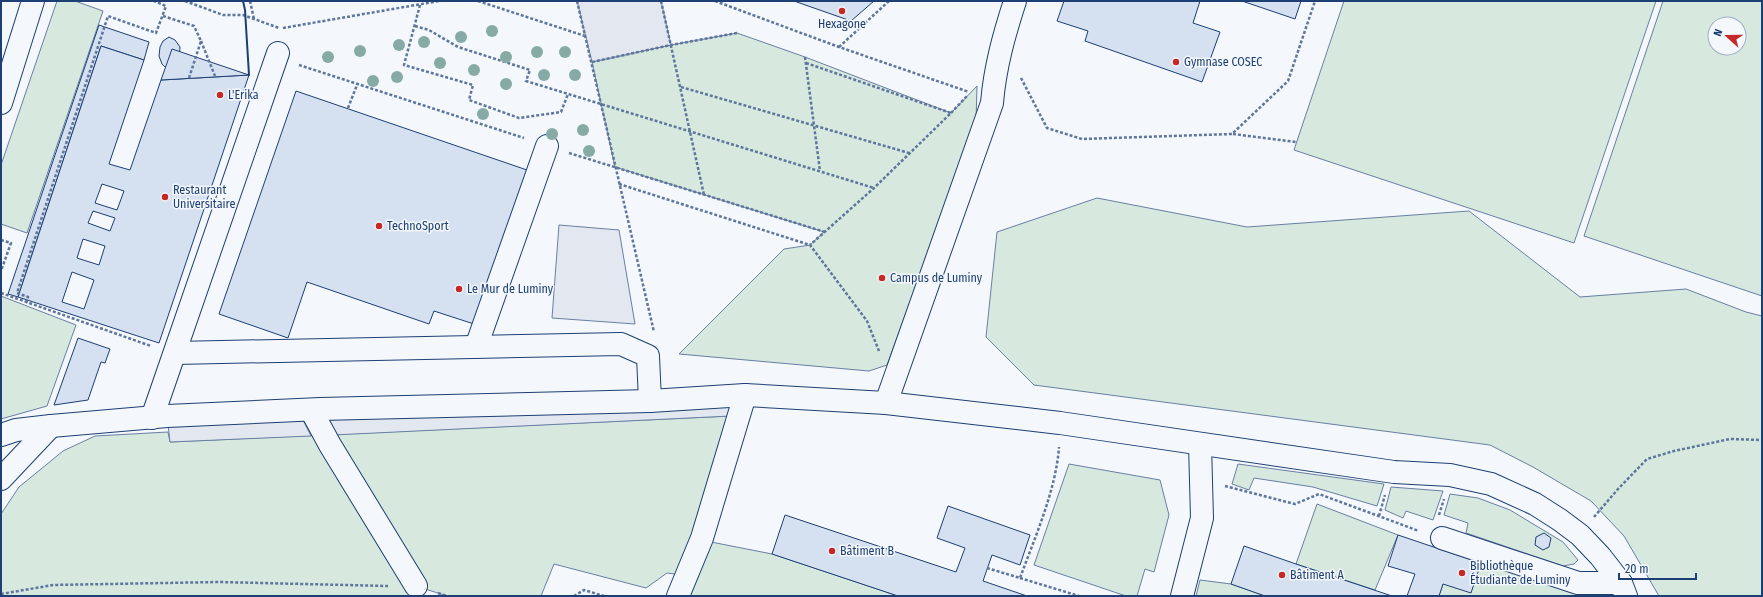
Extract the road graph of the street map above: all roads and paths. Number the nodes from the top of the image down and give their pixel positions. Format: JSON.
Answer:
{"nodes":[{"id":1,"x":33,"y":1,"type":"edge"},
{"id":2,"x":154,"y":1,"type":"edge"},
{"id":3,"x":185,"y":1,"type":"edge"},
{"id":4,"x":250,"y":1,"type":"edge"},
{"id":5,"x":439,"y":1,"type":"edge"},
{"id":6,"x":478,"y":1,"type":"edge"},
{"id":7,"x":578,"y":1,"type":"edge"},
{"id":8,"x":661,"y":1,"type":"edge"},
{"id":9,"x":715,"y":1,"type":"edge"},
{"id":10,"x":889,"y":1,"type":"edge"},
{"id":11,"x":1015,"y":1,"type":"edge"},
{"id":12,"x":1315,"y":1,"type":"edge"},
{"id":13,"x":420,"y":5,"type":"junction"},
{"id":14,"x":163,"y":16,"type":"junction"},
{"id":15,"x":254,"y":19,"type":"junction"},
{"id":16,"x":415,"y":26,"type":"junction"},
{"id":17,"x":282,"y":29,"type":"junction"},
{"id":18,"x":737,"y":33,"type":"dead end"},
{"id":19,"x":586,"y":36,"type":"junction"},
{"id":20,"x":201,"y":41,"type":"junction"},
{"id":21,"x":672,"y":45,"type":"junction"},
{"id":22,"x":839,"y":47,"type":"junction"},
{"id":23,"x":277,"y":55,"type":"junction"},
{"id":24,"x":805,"y":57,"type":"dead end"},
{"id":25,"x":592,"y":62,"type":"junction"},
{"id":26,"x":806,"y":63,"type":"junction"},
{"id":27,"x":1019,"y":74,"type":"dead end"},
{"id":28,"x":215,"y":76,"type":"dead end"},
{"id":29,"x":189,"y":78,"type":"dead end"},
{"id":30,"x":357,"y":85,"type":"junction"},
{"id":31,"x":681,"y":87,"type":"junction"},
{"id":32,"x":971,"y":93,"type":"dead end"},
{"id":33,"x":568,"y":94,"type":"junction"},
{"id":34,"x":1,"y":103,"type":"edge"},
{"id":35,"x":601,"y":105,"type":"junction"},
{"id":36,"x":348,"y":108,"type":"dead end"},
{"id":37,"x":813,"y":125,"type":"junction"},
{"id":38,"x":690,"y":131,"type":"junction"},
{"id":39,"x":1232,"y":134,"type":"junction"},
{"id":40,"x":1296,"y":142,"type":"dead end"},
{"id":41,"x":547,"y":146,"type":"junction"},
{"id":42,"x":909,"y":153,"type":"junction"},
{"id":43,"x":615,"y":167,"type":"junction"},
{"id":44,"x":820,"y":171,"type":"junction"},
{"id":45,"x":619,"y":184,"type":"junction"},
{"id":46,"x":874,"y":188,"type":"junction"},
{"id":47,"x":704,"y":195,"type":"junction"},
{"id":48,"x":825,"y":232,"type":"junction"},
{"id":49,"x":1,"y":240,"type":"edge"},
{"id":50,"x":810,"y":245,"type":"junction"},
{"id":51,"x":1,"y":272,"type":"edge"},
{"id":52,"x":1,"y":293,"type":"edge"},
{"id":53,"x":26,"y":303,"type":"junction"},
{"id":54,"x":476,"y":347,"type":"junction"},
{"id":55,"x":166,"y":351,"type":"junction"},
{"id":56,"x":648,"y":356,"type":"junction"},
{"id":57,"x":896,"y":376,"type":"junction"},
{"id":58,"x":746,"y":395,"type":"junction"},
{"id":59,"x":650,"y":401,"type":"junction"},
{"id":60,"x":886,"y":404,"type":"junction"},
{"id":61,"x":311,"y":410,"type":"junction"},
{"id":62,"x":152,"y":418,"type":"junction"},
{"id":63,"x":1060,"y":423,"type":"junction"},
{"id":64,"x":51,"y":426,"type":"junction"},
{"id":65,"x":1,"y":435,"type":"edge"},
{"id":66,"x":1762,"y":440,"type":"edge"},
{"id":67,"x":1200,"y":444,"type":"junction"},
{"id":68,"x":1200,"y":478,"type":"junction"},
{"id":69,"x":1,"y":479,"type":"edge"},
{"id":70,"x":1445,"y":493,"type":"dead end"},
{"id":71,"x":1384,"y":499,"type":"dead end"},
{"id":72,"x":1379,"y":516,"type":"junction"},
{"id":73,"x":1407,"y":527,"type":"dead end"},
{"id":74,"x":1440,"y":528,"type":"joint"},
{"id":75,"x":1580,"y":535,"type":"junction"},
{"id":76,"x":987,"y":568,"type":"dead end"},
{"id":77,"x":1020,"y":578,"type":"junction"},
{"id":78,"x":416,"y":586,"type":"joint"},
{"id":79,"x":1624,"y":589,"type":"edge"},
{"id":80,"x":1,"y":594,"type":"edge"},
{"id":81,"x":574,"y":596,"type":"edge"},
{"id":82,"x":604,"y":596,"type":"edge"},
{"id":83,"x":678,"y":596,"type":"edge"},
{"id":84,"x":1078,"y":596,"type":"edge"},
{"id":85,"x":1182,"y":596,"type":"edge"}],
"edges":[{"from":1,"to":34,"type":"street"},
{"from":2,"to":14,"type":"path"},
{"from":3,"to":15,"type":"path"},
{"from":4,"to":15,"type":"path"},
{"from":5,"to":13,"type":"path"},
{"from":6,"to":19,"type":"path"},
{"from":7,"to":19,"type":"path"},
{"from":8,"to":21,"type":"path"},
{"from":9,"to":22,"type":"path"},
{"from":10,"to":22,"type":"path"},
{"from":11,"to":57,"type":"street"},
{"from":12,"to":39,"type":"path"},
{"from":13,"to":16,"type":"path"},
{"from":13,"to":17,"type":"path"},
{"from":14,"to":20,"type":"path"},
{"from":14,"to":53,"type":"path"},
{"from":15,"to":17,"type":"path"},
{"from":16,"to":33,"type":"path"},
{"from":16,"to":33,"type":"path"},
{"from":17,"to":23,"type":"path"},
{"from":18,"to":21,"type":"path"},
{"from":19,"to":25,"type":"path"},
{"from":20,"to":28,"type":"path"},
{"from":20,"to":29,"type":"path"},
{"from":21,"to":25,"type":"path"},
{"from":21,"to":31,"type":"path"},
{"from":22,"to":32,"type":"path"},
{"from":23,"to":30,"type":"path"},
{"from":23,"to":55,"type":"street"},
{"from":24,"to":26,"type":"path"},
{"from":25,"to":35,"type":"path"},
{"from":26,"to":37,"type":"path"},
{"from":26,"to":42,"type":"path"},
{"from":27,"to":39,"type":"path"},
{"from":30,"to":36,"type":"path"},
{"from":30,"to":41,"type":"path"},
{"from":31,"to":37,"type":"path"},
{"from":31,"to":38,"type":"path"},
{"from":33,"to":35,"type":"path"},
{"from":35,"to":38,"type":"path"},
{"from":35,"to":43,"type":"path"},
{"from":37,"to":42,"type":"path"},
{"from":37,"to":44,"type":"path"},
{"from":38,"to":44,"type":"path"},
{"from":38,"to":47,"type":"path"},
{"from":39,"to":40,"type":"path"},
{"from":41,"to":43,"type":"path"},
{"from":41,"to":54,"type":"street"},
{"from":42,"to":46,"type":"path"},
{"from":43,"to":45,"type":"path"},
{"from":43,"to":47,"type":"path"},
{"from":44,"to":46,"type":"path"},
{"from":45,"to":50,"type":"path"},
{"from":45,"to":56,"type":"path"},
{"from":46,"to":48,"type":"path"},
{"from":47,"to":48,"type":"path"},
{"from":48,"to":50,"type":"path"},
{"from":49,"to":51,"type":"path"},
{"from":50,"to":57,"type":"path"},
{"from":52,"to":53,"type":"path"},
{"from":53,"to":55,"type":"path"},
{"from":54,"to":55,"type":"street"},
{"from":54,"to":56,"type":"street"},
{"from":55,"to":62,"type":"street"},
{"from":56,"to":59,"type":"street"},
{"from":57,"to":60,"type":"street"},
{"from":58,"to":59,"type":"street"},
{"from":58,"to":60,"type":"street"},
{"from":58,"to":83,"type":"street"},
{"from":59,"to":61,"type":"street"},
{"from":60,"to":63,"type":"street"},
{"from":61,"to":62,"type":"street"},
{"from":61,"to":78,"type":"street"},
{"from":62,"to":64,"type":"street"},
{"from":63,"to":67,"type":"street"},
{"from":63,"to":77,"type":"path"},
{"from":64,"to":65,"type":"street"},
{"from":64,"to":69,"type":"street"},
{"from":66,"to":75,"type":"path"},
{"from":67,"to":68,"type":"street"},
{"from":67,"to":75,"type":"street"},
{"from":68,"to":72,"type":"path"},
{"from":68,"to":85,"type":"street"},
{"from":70,"to":74,"type":"path"},
{"from":71,"to":72,"type":"path"},
{"from":72,"to":73,"type":"path"},
{"from":74,"to":79,"type":"street"},
{"from":75,"to":79,"type":"street"},
{"from":76,"to":77,"type":"path"},
{"from":77,"to":84,"type":"path"},
{"from":78,"to":80,"type":"path"},
{"from":81,"to":82,"type":"path"}]}
